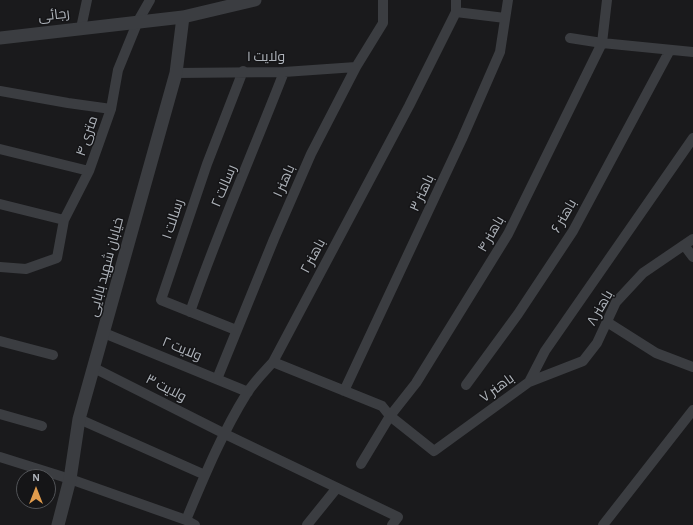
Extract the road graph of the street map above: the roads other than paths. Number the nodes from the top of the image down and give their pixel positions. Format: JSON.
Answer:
{"nodes":[{"id":1,"x":87,"y":0,"type":"edge"},
{"id":2,"x":150,"y":0,"type":"edge"},
{"id":3,"x":254,"y":0,"type":"edge"},
{"id":4,"x":383,"y":0,"type":"edge"},
{"id":5,"x":456,"y":0,"type":"edge"},
{"id":6,"x":508,"y":0,"type":"edge"},
{"id":7,"x":606,"y":0,"type":"edge"},
{"id":8,"x":456,"y":12,"type":"junction"},
{"id":9,"x":183,"y":17,"type":"junction"},
{"id":10,"x":506,"y":18,"type":"junction"},
{"id":11,"x":138,"y":21,"type":"junction"},
{"id":12,"x":81,"y":28,"type":"junction"},
{"id":13,"x":0,"y":38,"type":"edge"},
{"id":14,"x":570,"y":38,"type":"dead end"},
{"id":15,"x":602,"y":43,"type":"junction"},
{"id":16,"x":670,"y":50,"type":"junction"},
{"id":17,"x":693,"y":52,"type":"edge"},
{"id":18,"x":356,"y":67,"type":"junction"},
{"id":19,"x":243,"y":71,"type":"junction"},
{"id":20,"x":284,"y":72,"type":"junction"},
{"id":21,"x":176,"y":73,"type":"junction"},
{"id":22,"x":0,"y":91,"type":"edge"},
{"id":23,"x":111,"y":109,"type":"junction"},
{"id":24,"x":693,"y":138,"type":"edge"},
{"id":25,"x":0,"y":149,"type":"edge"},
{"id":26,"x":89,"y":172,"type":"junction"},
{"id":27,"x":0,"y":204,"type":"edge"},
{"id":28,"x":64,"y":220,"type":"junction"},
{"id":29,"x":693,"y":239,"type":"edge"},
{"id":30,"x":684,"y":245,"type":"junction"},
{"id":31,"x":693,"y":257,"type":"edge"},
{"id":32,"x":0,"y":267,"type":"edge"},
{"id":33,"x":190,"y":312,"type":"junction"},
{"id":34,"x":607,"y":322,"type":"junction"},
{"id":35,"x":236,"y":330,"type":"junction"},
{"id":36,"x":104,"y":333,"type":"junction"},
{"id":37,"x":0,"y":341,"type":"edge"},
{"id":38,"x":53,"y":355,"type":"dead end"},
{"id":39,"x":273,"y":362,"type":"junction"},
{"id":40,"x":693,"y":367,"type":"edge"},
{"id":41,"x":94,"y":368,"type":"junction"},
{"id":42,"x":217,"y":379,"type":"junction"},
{"id":43,"x":529,"y":382,"type":"junction"},
{"id":44,"x":466,"y":385,"type":"dead end"},
{"id":45,"x":344,"y":391,"type":"junction"},
{"id":46,"x":248,"y":392,"type":"junction"},
{"id":47,"x":693,"y":410,"type":"edge"},
{"id":48,"x":0,"y":414,"type":"edge"},
{"id":49,"x":390,"y":416,"type":"junction"},
{"id":50,"x":80,"y":420,"type":"junction"},
{"id":51,"x":42,"y":426,"type":"dead end"},
{"id":52,"x":225,"y":434,"type":"junction"},
{"id":53,"x":0,"y":457,"type":"edge"},
{"id":54,"x":361,"y":464,"type":"dead end"},
{"id":55,"x":205,"y":475,"type":"junction"},
{"id":56,"x":70,"y":478,"type":"junction"},
{"id":57,"x":336,"y":489,"type":"junction"},
{"id":58,"x":191,"y":523,"type":"edge"},
{"id":59,"x":58,"y":525,"type":"edge"},
{"id":60,"x":307,"y":525,"type":"edge"},
{"id":61,"x":392,"y":525,"type":"edge"},
{"id":62,"x":603,"y":525,"type":"edge"}],
"edges":[{"from":1,"to":12,"type":"street"},
{"from":2,"to":11,"type":"street","name":"۴ متری"},
{"from":3,"to":9,"type":"street","name":"رجائی"},
{"from":4,"to":18,"type":"street","name":"باهنر ۱"},
{"from":5,"to":8,"type":"street","name":"باهنر ۲"},
{"from":6,"to":10,"type":"street","name":"باهنر ۳"},
{"from":7,"to":15,"type":"street","name":"باهنر ۴"},
{"from":8,"to":10,"type":"street"},
{"from":8,"to":39,"type":"street","name":"باهنر ۲"},
{"from":9,"to":11,"type":"street","name":"رجائی"},
{"from":9,"to":21,"type":"street","name":"خیابان شهید بابایی"},
{"from":10,"to":45,"type":"street","name":"باهنر ۳"},
{"from":11,"to":12,"type":"street","name":"رجائی"},
{"from":11,"to":23,"type":"street","name":"۴ متری"},
{"from":12,"to":13,"type":"street","name":"رجائی"},
{"from":14,"to":15,"type":"street"},
{"from":15,"to":16,"type":"street"},
{"from":15,"to":49,"type":"street","name":"باهنر ۴"},
{"from":16,"to":17,"type":"street"},
{"from":16,"to":44,"type":"street","name":"باهنر ۶"},
{"from":18,"to":20,"type":"street","name":"ولایت ۱"},
{"from":18,"to":35,"type":"street","name":"باهنر ۱"},
{"from":19,"to":20,"type":"street","name":"ولایت ۱"},
{"from":19,"to":21,"type":"street","name":"ولایت ۱"},
{"from":19,"to":33,"type":"street","name":"رسالت ۱"},
{"from":20,"to":33,"type":"street","name":"رسالت ۲"},
{"from":21,"to":36,"type":"street","name":"خیابان شهید بابایی"},
{"from":22,"to":23,"type":"street"},
{"from":23,"to":26,"type":"street","name":"۴ متری"},
{"from":24,"to":43,"type":"street","name":"باهنر ۷"},
{"from":25,"to":26,"type":"street"},
{"from":26,"to":28,"type":"street","name":"۴ متری"},
{"from":27,"to":28,"type":"street"},
{"from":28,"to":32,"type":"street","name":"۴ متری"},
{"from":29,"to":30,"type":"street","name":"باهنر ۸"},
{"from":30,"to":31,"type":"street"},
{"from":30,"to":34,"type":"street","name":"باهنر ۸"},
{"from":33,"to":35,"type":"street","name":"رسالت ۱"},
{"from":34,"to":40,"type":"street"},
{"from":34,"to":43,"type":"street","name":"باهنر ۸"},
{"from":35,"to":42,"type":"street","name":"باهنر ۱"},
{"from":36,"to":41,"type":"street","name":"خیابان شهید بابایی"},
{"from":36,"to":42,"type":"street","name":"ولایت ۲"},
{"from":37,"to":38,"type":"street"},
{"from":39,"to":45,"type":"street","name":"باهنر ۷"},
{"from":39,"to":46,"type":"street","name":"باهنر ۲"},
{"from":41,"to":50,"type":"street","name":"خیابان شهید بابایی"},
{"from":41,"to":52,"type":"street","name":"ولایت ۳"},
{"from":42,"to":46,"type":"street","name":"ولایت ۲"},
{"from":43,"to":49,"type":"street","name":"باهنر ۷"},
{"from":45,"to":49,"type":"street","name":"باهنر ۷"},
{"from":46,"to":52,"type":"street","name":"باهنر ۲"},
{"from":47,"to":62,"type":"street"},
{"from":48,"to":51,"type":"street"},
{"from":49,"to":54,"type":"street","name":"باهنر ۴"},
{"from":50,"to":55,"type":"street"},
{"from":50,"to":56,"type":"street","name":"خیابان شهید بابایی"},
{"from":52,"to":55,"type":"street","name":"باهنر ۲"},
{"from":52,"to":57,"type":"street","name":"ولایت ۳"},
{"from":53,"to":56,"type":"street"},
{"from":55,"to":58,"type":"street","name":"باهنر ۲"},
{"from":56,"to":58,"type":"street"},
{"from":56,"to":59,"type":"street","name":"خیابان شهید بابایی"},
{"from":57,"to":60,"type":"street"},
{"from":57,"to":61,"type":"street","name":"ولایت ۳"}]}
